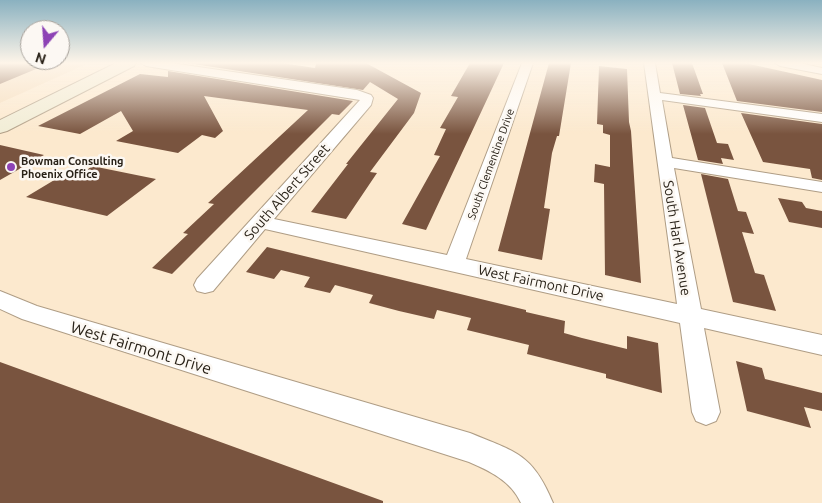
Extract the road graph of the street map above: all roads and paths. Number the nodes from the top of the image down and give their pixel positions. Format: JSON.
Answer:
{"nodes":[{"id":1,"x":82,"y":86,"type":"edge"},
{"id":2,"x":306,"y":86,"type":"edge"},
{"id":3,"x":519,"y":86,"type":"edge"},
{"id":4,"x":654,"y":86,"type":"edge"},
{"id":5,"x":656,"y":96,"type":"junction"},
{"id":6,"x":822,"y":118,"type":"edge"},
{"id":7,"x":0,"y":127,"type":"edge"},
{"id":8,"x":665,"y":162,"type":"junction"},
{"id":9,"x":822,"y":187,"type":"edge"},
{"id":10,"x":261,"y":222,"type":"junction"},
{"id":11,"x":454,"y":264,"type":"junction"},
{"id":12,"x":205,"y":285,"type":"dead end"},
{"id":13,"x":0,"y":300,"type":"edge"},
{"id":14,"x":690,"y":316,"type":"junction"},
{"id":15,"x":822,"y":345,"type":"edge"},
{"id":16,"x":706,"y":412,"type":"dead end"},
{"id":17,"x":534,"y":496,"type":"edge"}],
"edges":[{"from":1,"to":7,"type":"main road"},
{"from":2,"to":10,"type":"street","name":"South Albert Street"},
{"from":3,"to":11,"type":"street","name":"South Clementine Drive"},
{"from":4,"to":5,"type":"street","name":"South Harl Avenue"},
{"from":5,"to":6,"type":"street"},
{"from":5,"to":8,"type":"street","name":"South Harl Avenue"},
{"from":8,"to":9,"type":"street"},
{"from":8,"to":14,"type":"street","name":"South Harl Avenue"},
{"from":10,"to":11,"type":"street","name":"West Fairmont Drive"},
{"from":10,"to":12,"type":"street","name":"South Albert Street"},
{"from":11,"to":14,"type":"street","name":"West Fairmont Drive"},
{"from":13,"to":17,"type":"street","name":"West Fairmont Drive"},
{"from":14,"to":15,"type":"street","name":"West Fairmont Drive"},
{"from":14,"to":16,"type":"street","name":"South Harl Avenue"}]}
